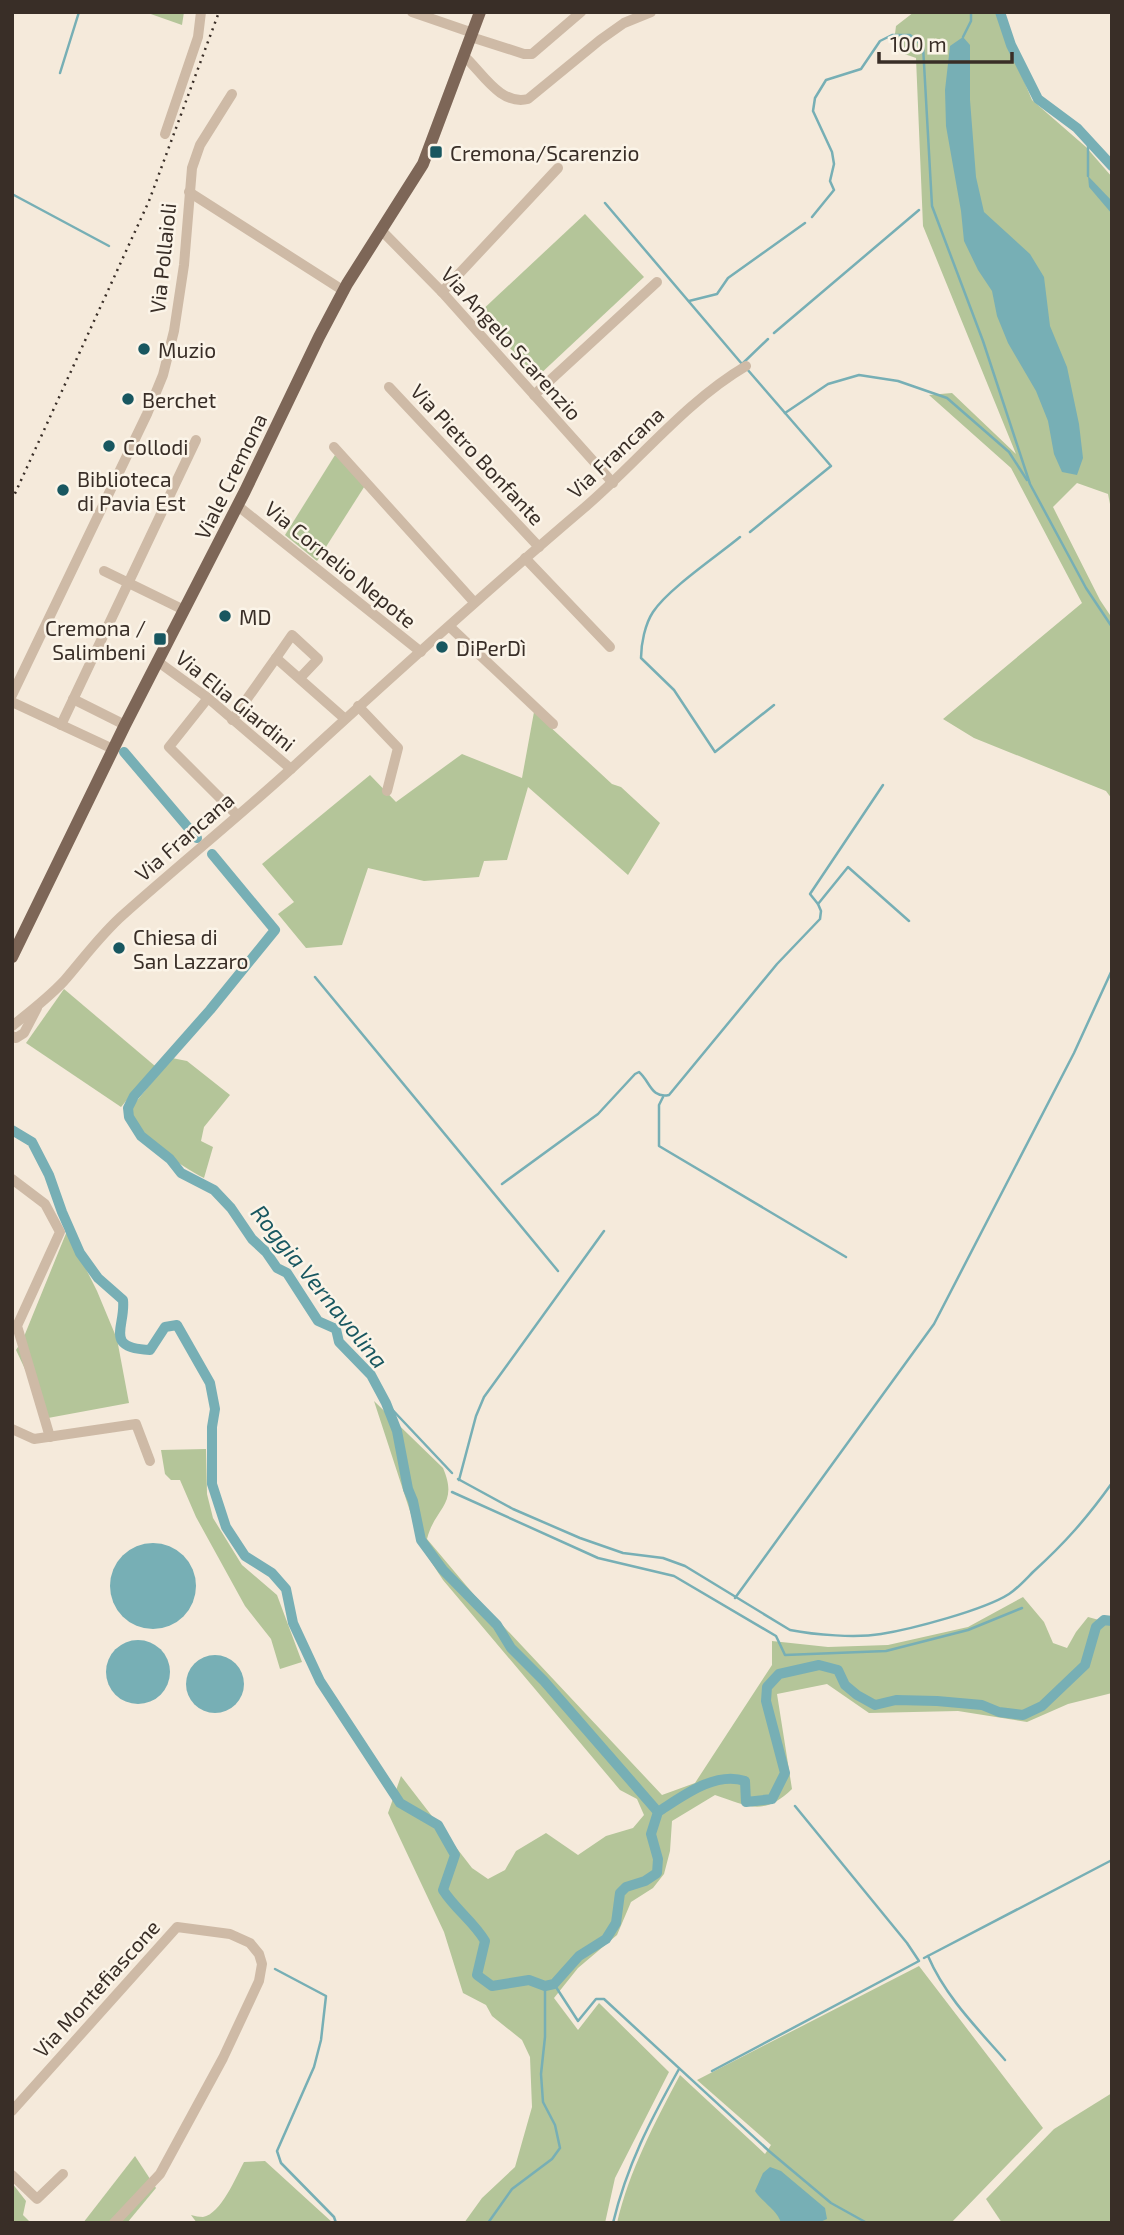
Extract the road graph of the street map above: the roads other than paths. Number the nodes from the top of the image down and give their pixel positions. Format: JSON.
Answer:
{"nodes":[{"id":1,"x":201,"y":12,"type":"edge"},
{"id":2,"x":412,"y":12,"type":"edge"},
{"id":3,"x":480,"y":12,"type":"edge"},
{"id":4,"x":581,"y":12,"type":"edge"},
{"id":5,"x":651,"y":12,"type":"edge"},
{"id":6,"x":472,"y":35,"type":"junction"},
{"id":7,"x":464,"y":56,"type":"junction"},
{"id":8,"x":232,"y":94,"type":"dead end"},
{"id":9,"x":165,"y":134,"type":"dead end"},
{"id":10,"x":558,"y":168,"type":"dead end"},
{"id":11,"x":189,"y":192,"type":"junction"},
{"id":12,"x":381,"y":230,"type":"junction"},
{"id":13,"x":657,"y":282,"type":"dead end"},
{"id":14,"x":344,"y":291,"type":"junction"},
{"id":15,"x":442,"y":292,"type":"junction"},
{"id":16,"x":746,"y":366,"type":"dead end"},
{"id":17,"x":389,"y":387,"type":"dead end"},
{"id":18,"x":534,"y":395,"type":"junction"},
{"id":19,"x":196,"y":440,"type":"dead end"},
{"id":20,"x":334,"y":447,"type":"dead end"},
{"id":21,"x":613,"y":483,"type":"junction"},
{"id":22,"x":238,"y":506,"type":"junction"},
{"id":23,"x":539,"y":547,"type":"junction"},
{"id":24,"x":525,"y":558,"type":"junction"},
{"id":25,"x":104,"y":570,"type":"dead end"},
{"id":26,"x":128,"y":583,"type":"junction"},
{"id":27,"x":474,"y":602,"type":"junction"},
{"id":28,"x":184,"y":610,"type":"junction"},
{"id":29,"x":450,"y":627,"type":"junction"},
{"id":30,"x":610,"y":647,"type":"dead end"},
{"id":31,"x":421,"y":652,"type":"junction"},
{"id":32,"x":276,"y":659,"type":"junction"},
{"id":33,"x":157,"y":662,"type":"junction"},
{"id":34,"x":300,"y":678,"type":"junction"},
{"id":35,"x":12,"y":695,"type":"edge"},
{"id":36,"x":208,"y":698,"type":"junction"},
{"id":37,"x":73,"y":699,"type":"junction"},
{"id":38,"x":12,"y":702,"type":"edge"},
{"id":39,"x":358,"y":706,"type":"junction"},
{"id":40,"x":344,"y":718,"type":"junction"},
{"id":41,"x":232,"y":720,"type":"junction"},
{"id":42,"x":554,"y":724,"type":"dead end"},
{"id":43,"x":61,"y":725,"type":"junction"},
{"id":44,"x":125,"y":725,"type":"junction"},
{"id":45,"x":113,"y":749,"type":"junction"},
{"id":46,"x":291,"y":769,"type":"junction"},
{"id":47,"x":387,"y":791,"type":"dead end"},
{"id":48,"x":237,"y":815,"type":"junction"},
{"id":49,"x":13,"y":952,"type":"edge"},
{"id":50,"x":41,"y":1002,"type":"junction"},
{"id":51,"x":12,"y":1026,"type":"edge"},
{"id":52,"x":14,"y":1037,"type":"edge"},
{"id":53,"x":12,"y":1179,"type":"edge"},
{"id":54,"x":12,"y":1429,"type":"edge"},
{"id":55,"x":50,"y":1437,"type":"junction"},
{"id":56,"x":150,"y":1461,"type":"dead end"},
{"id":57,"x":12,"y":2111,"type":"edge"},
{"id":58,"x":63,"y":2174,"type":"dead end"},
{"id":59,"x":12,"y":2175,"type":"edge"},
{"id":60,"x":114,"y":2223,"type":"edge"}],
"edges":[{"from":1,"to":9,"type":"street"},
{"from":2,"to":6,"type":"street"},
{"from":3,"to":6,"type":"main road","name":"Viale Cremona"},
{"from":4,"to":6,"type":"street"},
{"from":5,"to":7,"type":"street"},
{"from":6,"to":7,"type":"main road","name":"Viale Cremona"},
{"from":7,"to":12,"type":"main road","name":"Viale Cremona"},
{"from":8,"to":11,"type":"street","name":"Via Pollaioli"},
{"from":10,"to":15,"type":"street"},
{"from":11,"to":14,"type":"street"},
{"from":11,"to":35,"type":"street","name":"Via Pollaioli"},
{"from":12,"to":14,"type":"main road","name":"Viale Cremona"},
{"from":12,"to":15,"type":"street","name":"Via Angelo Scarenzio"},
{"from":13,"to":18,"type":"street"},
{"from":14,"to":22,"type":"main road","name":"Viale Cremona"},
{"from":15,"to":18,"type":"street","name":"Via Angelo Scarenzio"},
{"from":16,"to":21,"type":"street","name":"Via Francana"},
{"from":17,"to":23,"type":"street","name":"Via Pietro Bonfante"},
{"from":18,"to":21,"type":"street","name":"Via Angelo Scarenzio"},
{"from":19,"to":26,"type":"street"},
{"from":20,"to":27,"type":"street"},
{"from":21,"to":23,"type":"street","name":"Via Francana"},
{"from":22,"to":28,"type":"main road","name":"Viale Cremona"},
{"from":22,"to":31,"type":"street","name":"Via Cornelio Nepote"},
{"from":23,"to":24,"type":"street","name":"Via Francana"},
{"from":24,"to":27,"type":"street","name":"Via Francana"},
{"from":24,"to":30,"type":"street"},
{"from":25,"to":26,"type":"street"},
{"from":26,"to":28,"type":"street"},
{"from":26,"to":37,"type":"street"},
{"from":27,"to":29,"type":"street","name":"Via Francana"},
{"from":28,"to":33,"type":"main road","name":"Viale Cremona"},
{"from":29,"to":31,"type":"street","name":"Via Francana"},
{"from":29,"to":42,"type":"street"},
{"from":31,"to":39,"type":"street","name":"Via Francana"},
{"from":32,"to":34,"type":"street"},
{"from":32,"to":34,"type":"street"},
{"from":32,"to":41,"type":"street"},
{"from":33,"to":36,"type":"street","name":"Via Elia Giardini"},
{"from":33,"to":44,"type":"main road","name":"Viale Cremona"},
{"from":34,"to":40,"type":"street"},
{"from":36,"to":41,"type":"street","name":"Via Elia Giardini"},
{"from":36,"to":48,"type":"street"},
{"from":37,"to":43,"type":"street"},
{"from":37,"to":44,"type":"street"},
{"from":38,"to":43,"type":"street"},
{"from":39,"to":40,"type":"street","name":"Via Francana"},
{"from":39,"to":47,"type":"street"},
{"from":40,"to":46,"type":"street","name":"Via Francana"},
{"from":41,"to":46,"type":"street","name":"Via Elia Giardini"},
{"from":43,"to":45,"type":"street"},
{"from":44,"to":45,"type":"main road","name":"Viale Cremona"},
{"from":45,"to":49,"type":"main road","name":"Viale Cremona"},
{"from":46,"to":48,"type":"street","name":"Via Francana"},
{"from":48,"to":50,"type":"street","name":"Via Francana"},
{"from":50,"to":51,"type":"street","name":"Via Francana"},
{"from":50,"to":52,"type":"street","name":"Via Francana"},
{"from":53,"to":55,"type":"street"},
{"from":54,"to":55,"type":"street"},
{"from":55,"to":56,"type":"street"},
{"from":57,"to":60,"type":"street","name":"Via Montefiascone"},
{"from":58,"to":59,"type":"street"}]}
